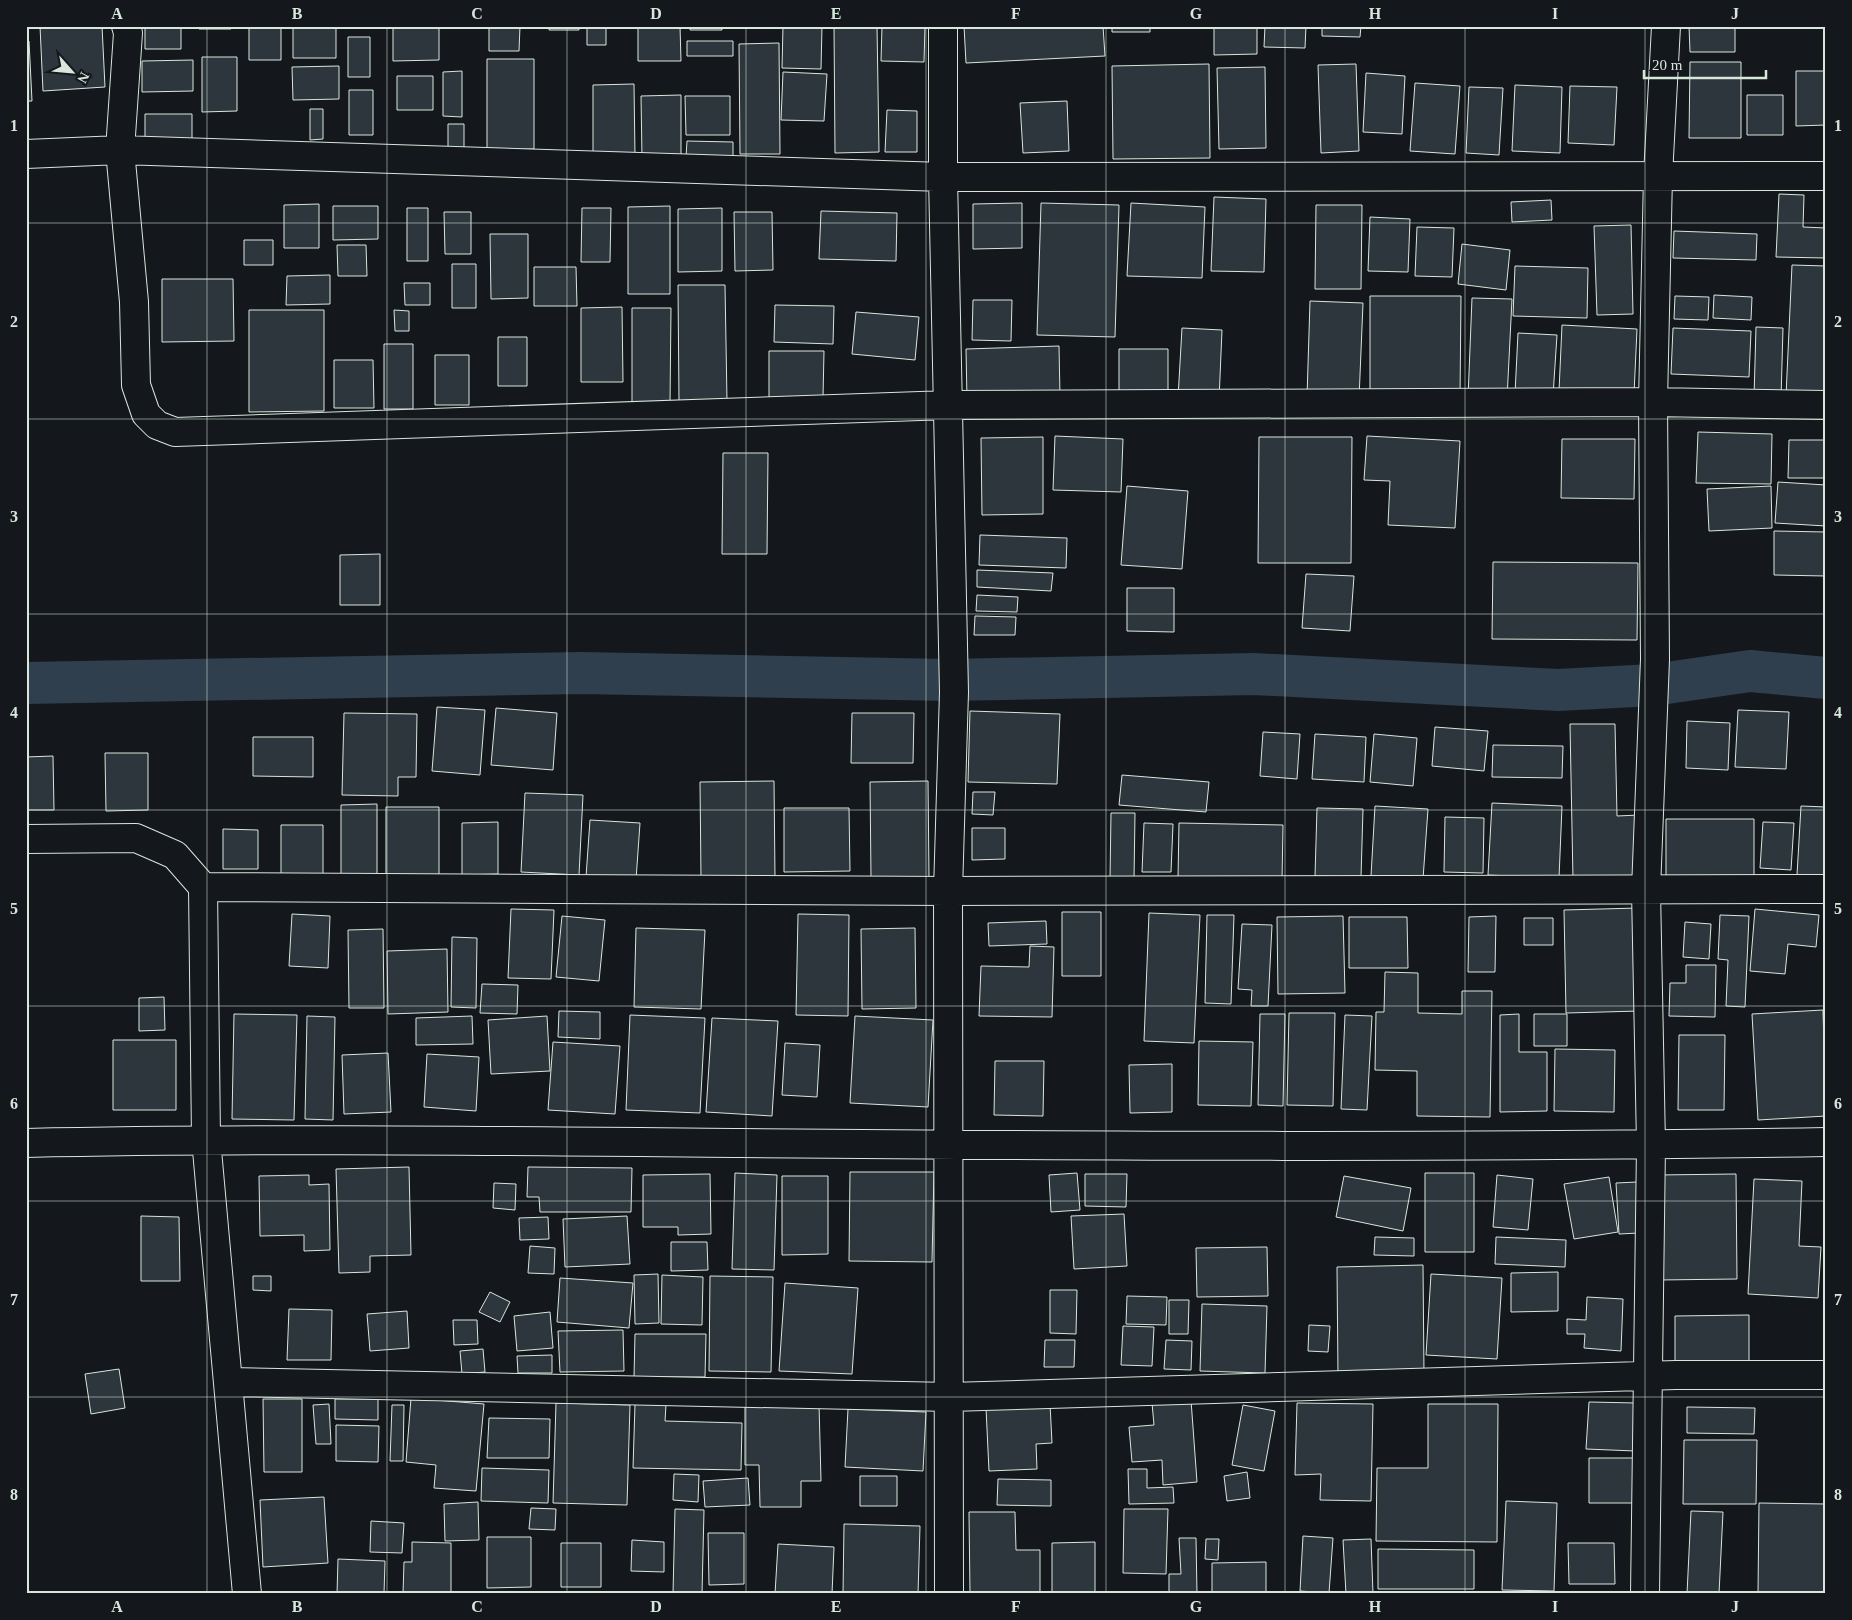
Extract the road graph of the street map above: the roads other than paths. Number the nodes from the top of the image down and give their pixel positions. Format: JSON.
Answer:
{"nodes":[{"id":1,"x":126,"y":26,"type":"edge"},
{"id":2,"x":943,"y":26,"type":"edge"},
{"id":3,"x":1666,"y":26,"type":"edge"},
{"id":4,"x":120,"y":150,"type":"junction"},
{"id":5,"x":26,"y":154,"type":"edge"},
{"id":6,"x":1658,"y":176,"type":"junction"},
{"id":7,"x":1826,"y":176,"type":"edge"},
{"id":8,"x":942,"y":177,"type":"junction"},
{"id":9,"x":1653,"y":402,"type":"junction"},
{"id":10,"x":949,"y":405,"type":"junction"},
{"id":11,"x":1826,"y":405,"type":"edge"},
{"id":12,"x":26,"y":838,"type":"edge"},
{"id":13,"x":203,"y":887,"type":"junction"},
{"id":14,"x":1826,"y":889,"type":"edge"},
{"id":15,"x":1646,"y":890,"type":"junction"},
{"id":16,"x":948,"y":891,"type":"junction"},
{"id":17,"x":206,"y":1139,"type":"junction"},
{"id":18,"x":1826,"y":1142,"type":"edge"},
{"id":19,"x":26,"y":1143,"type":"edge"},
{"id":20,"x":949,"y":1144,"type":"junction"},
{"id":21,"x":1651,"y":1145,"type":"junction"},
{"id":22,"x":1826,"y":1375,"type":"edge"},
{"id":23,"x":1648,"y":1376,"type":"junction"},
{"id":24,"x":229,"y":1382,"type":"junction"},
{"id":25,"x":950,"y":1397,"type":"junction"},
{"id":26,"x":247,"y":1594,"type":"edge"},
{"id":27,"x":949,"y":1594,"type":"edge"},
{"id":28,"x":1645,"y":1594,"type":"edge"}],
"edges":[{"from":1,"to":4,"type":"street"},
{"from":2,"to":8,"type":"street"},
{"from":3,"to":6,"type":"street"},
{"from":4,"to":5,"type":"street"},
{"from":4,"to":8,"type":"street"},
{"from":4,"to":10,"type":"street"},
{"from":6,"to":7,"type":"street"},
{"from":6,"to":8,"type":"street"},
{"from":6,"to":9,"type":"street"},
{"from":8,"to":10,"type":"street"},
{"from":9,"to":10,"type":"street"},
{"from":9,"to":11,"type":"street"},
{"from":9,"to":15,"type":"street"},
{"from":10,"to":16,"type":"street"},
{"from":12,"to":13,"type":"street"},
{"from":13,"to":16,"type":"street"},
{"from":13,"to":17,"type":"street"},
{"from":14,"to":15,"type":"street"},
{"from":15,"to":16,"type":"street"},
{"from":15,"to":21,"type":"street"},
{"from":16,"to":20,"type":"street"},
{"from":17,"to":19,"type":"street"},
{"from":17,"to":20,"type":"street"},
{"from":17,"to":24,"type":"street"},
{"from":18,"to":21,"type":"street"},
{"from":20,"to":21,"type":"street"},
{"from":20,"to":25,"type":"street"},
{"from":21,"to":23,"type":"street"},
{"from":22,"to":23,"type":"street"},
{"from":23,"to":25,"type":"street"},
{"from":23,"to":28,"type":"street"},
{"from":24,"to":25,"type":"street"},
{"from":24,"to":26,"type":"street"},
{"from":25,"to":27,"type":"street"}]}
